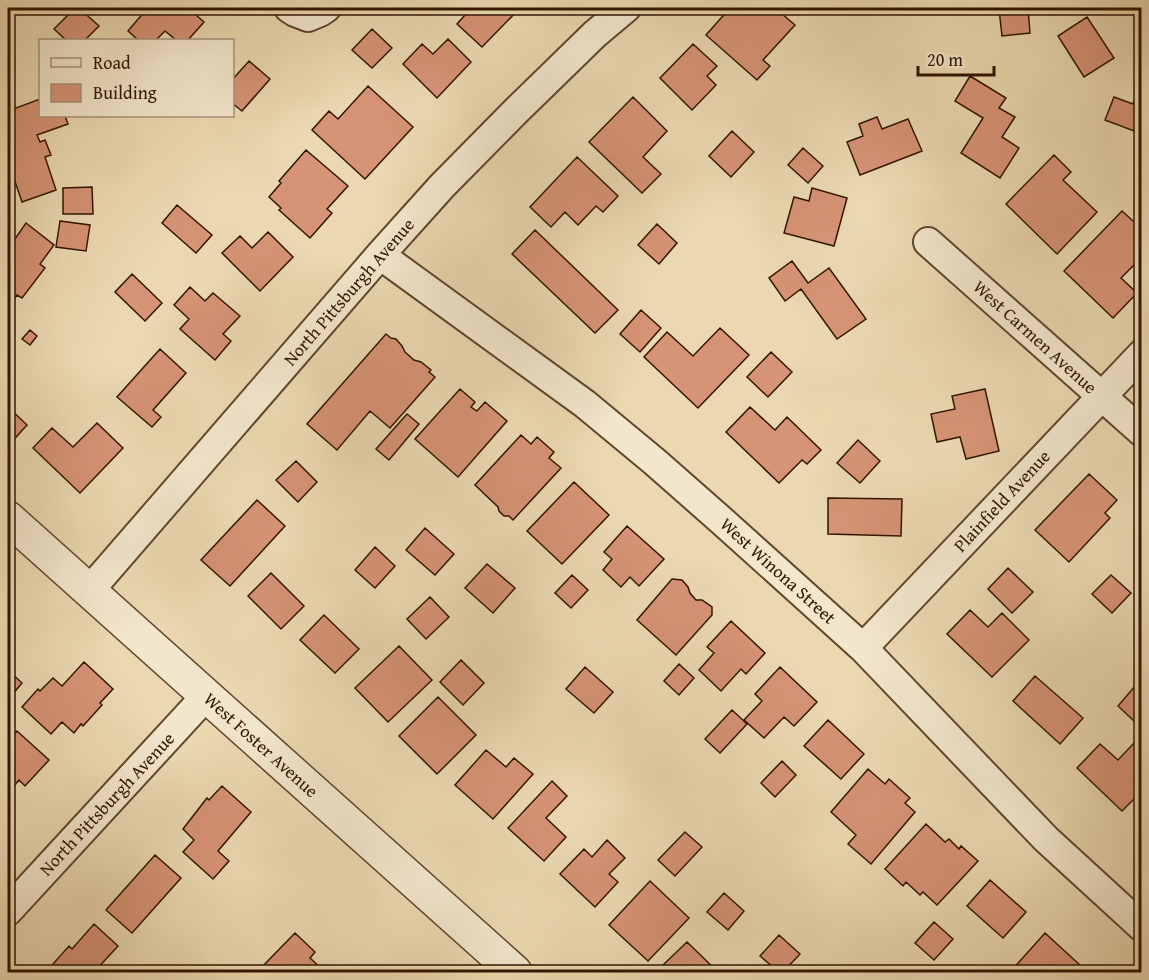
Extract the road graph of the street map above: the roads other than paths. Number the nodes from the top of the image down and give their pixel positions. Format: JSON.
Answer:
{"nodes":[{"id":1,"x":626,"y":8,"type":"edge"},
{"id":2,"x":928,"y":242,"type":"dead end"},
{"id":3,"x":380,"y":255,"type":"junction"},
{"id":4,"x":1142,"y":354,"type":"edge"},
{"id":5,"x":1101,"y":396,"type":"junction"},
{"id":6,"x":1142,"y":432,"type":"edge"},
{"id":7,"x":8,"y":518,"type":"edge"},
{"id":8,"x":89,"y":591,"type":"junction"},
{"id":9,"x":863,"y":648,"type":"junction"},
{"id":10,"x":206,"y":696,"type":"junction"},
{"id":11,"x":8,"y":911,"type":"edge"},
{"id":12,"x":1142,"y":927,"type":"edge"},
{"id":13,"x":515,"y":972,"type":"edge"}],
"edges":[{"from":1,"to":3,"type":"street","name":"North Pittsburgh Avenue"},
{"from":2,"to":5,"type":"street","name":"West Carmen Avenue"},
{"from":3,"to":8,"type":"street","name":"North Pittsburgh Avenue"},
{"from":3,"to":9,"type":"street","name":"West Winona Street"},
{"from":4,"to":5,"type":"street","name":"Plainfield Avenue"},
{"from":5,"to":6,"type":"street","name":"West Carmen Avenue"},
{"from":5,"to":9,"type":"street","name":"Plainfield Avenue"},
{"from":7,"to":8,"type":"street","name":"West Foster Avenue"},
{"from":8,"to":10,"type":"street","name":"West Foster Avenue"},
{"from":9,"to":12,"type":"street","name":"West Winona Street"},
{"from":10,"to":11,"type":"street","name":"North Pittsburgh Avenue"},
{"from":10,"to":13,"type":"street","name":"West Foster Avenue"}]}
